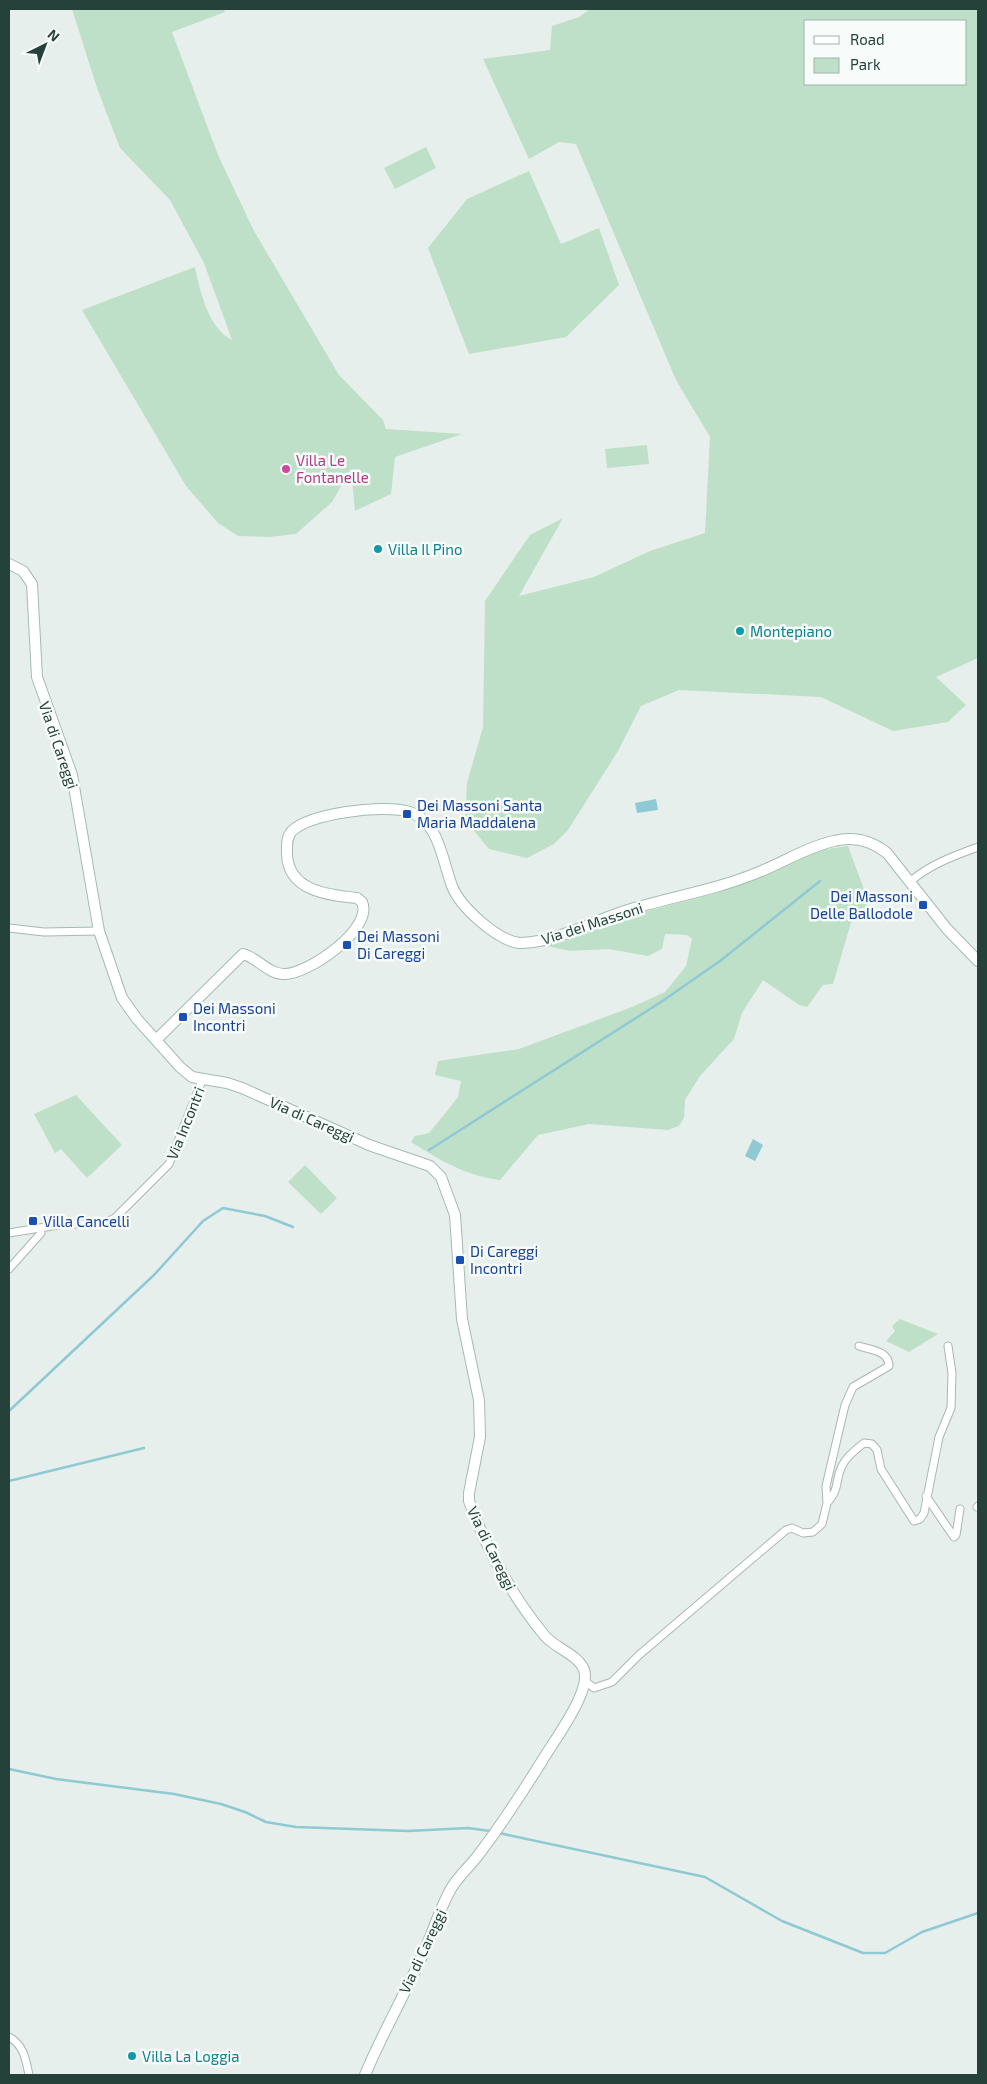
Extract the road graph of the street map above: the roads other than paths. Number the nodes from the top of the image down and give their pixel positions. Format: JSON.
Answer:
{"nodes":[{"id":1,"x":9,"y":564,"type":"edge"},
{"id":2,"x":978,"y":847,"type":"edge"},
{"id":3,"x":911,"y":881,"type":"junction"},
{"id":4,"x":9,"y":928,"type":"edge"},
{"id":5,"x":99,"y":931,"type":"junction"},
{"id":6,"x":978,"y":961,"type":"edge"},
{"id":7,"x":156,"y":1040,"type":"junction"},
{"id":8,"x":203,"y":1078,"type":"junction"},
{"id":9,"x":40,"y":1228,"type":"junction"},
{"id":10,"x":9,"y":1233,"type":"edge"},
{"id":11,"x":9,"y":1269,"type":"edge"},
{"id":12,"x":859,"y":1346,"type":"dead end"},
{"id":13,"x":948,"y":1346,"type":"dead end"},
{"id":14,"x":926,"y":1496,"type":"junction"},
{"id":15,"x":827,"y":1503,"type":"junction"},
{"id":16,"x":960,"y":1509,"type":"dead end"},
{"id":17,"x":585,"y":1681,"type":"junction"},
{"id":18,"x":9,"y":2037,"type":"edge"},
{"id":19,"x":29,"y":2075,"type":"edge"},
{"id":20,"x":365,"y":2075,"type":"edge"}],
"edges":[{"from":1,"to":5,"type":"street","name":"Via di Careggi"},
{"from":2,"to":3,"type":"street"},
{"from":3,"to":6,"type":"street","name":"Via dei Massoni"},
{"from":3,"to":7,"type":"street","name":"Via dei Massoni"},
{"from":4,"to":5,"type":"street"},
{"from":5,"to":7,"type":"street","name":"Via di Careggi"},
{"from":7,"to":8,"type":"street","name":"Via di Careggi"},
{"from":8,"to":9,"type":"street","name":"Via Incontri"},
{"from":8,"to":17,"type":"street","name":"Via di Careggi"},
{"from":9,"to":10,"type":"street","name":"Via Incontri"},
{"from":9,"to":11,"type":"street"},
{"from":12,"to":15,"type":"street"},
{"from":13,"to":14,"type":"street"},
{"from":14,"to":15,"type":"street"},
{"from":14,"to":16,"type":"street"},
{"from":15,"to":17,"type":"street"},
{"from":17,"to":20,"type":"street","name":"Via di Careggi"},
{"from":18,"to":19,"type":"street"}]}
